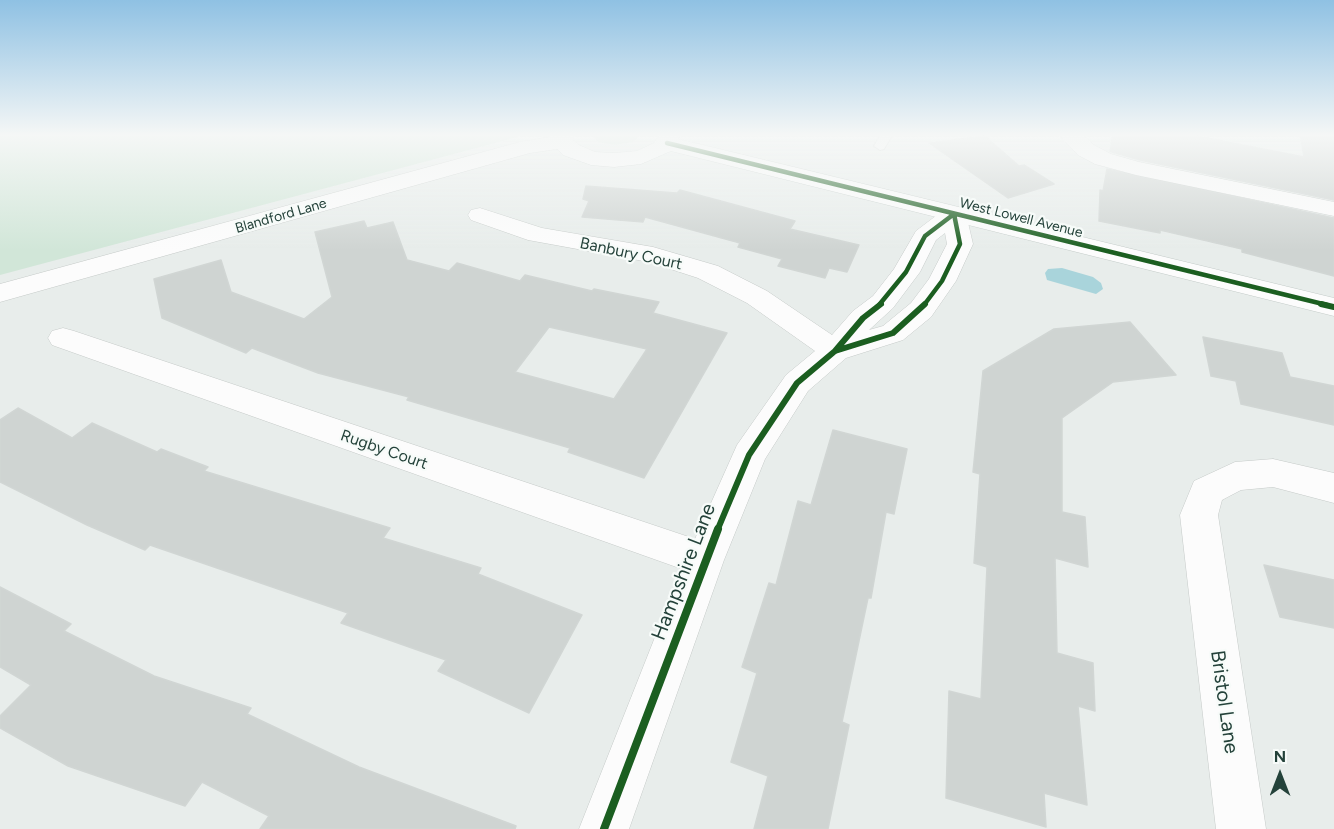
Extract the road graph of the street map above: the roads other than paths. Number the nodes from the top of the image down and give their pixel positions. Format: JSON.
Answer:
{"nodes":[{"id":1,"x":434,"y":173,"type":"edge"},
{"id":2,"x":799,"y":173,"type":"edge"},
{"id":3,"x":1159,"y":173,"type":"edge"},
{"id":4,"x":1334,"y":209,"type":"edge"},
{"id":5,"x":954,"y":214,"type":"junction"},
{"id":6,"x":480,"y":215,"type":"dead end"},
{"id":7,"x":0,"y":292,"type":"edge"},
{"id":8,"x":1334,"y":307,"type":"edge"},
{"id":9,"x":63,"y":338,"type":"dead end"},
{"id":10,"x":835,"y":351,"type":"junction"},
{"id":11,"x":1334,"y":488,"type":"edge"},
{"id":12,"x":705,"y":560,"type":"junction"},
{"id":13,"x":604,"y":829,"type":"edge"},
{"id":14,"x":1241,"y":829,"type":"edge"}],
"edges":[{"from":1,"to":7,"type":"street","name":"Blandford Lane"},
{"from":2,"to":5,"type":"street","name":"West Lowell Avenue"},
{"from":3,"to":4,"type":"street"},
{"from":5,"to":8,"type":"street","name":"West Lowell Avenue"},
{"from":5,"to":10,"type":"street","name":"Hampshire Lane"},
{"from":6,"to":10,"type":"street","name":"Banbury Court"},
{"from":9,"to":12,"type":"street","name":"Rugby Court"},
{"from":10,"to":12,"type":"street","name":"Hampshire Lane"},
{"from":11,"to":14,"type":"street","name":"Bristol Lane"},
{"from":12,"to":13,"type":"street","name":"Hampshire Lane"}]}
